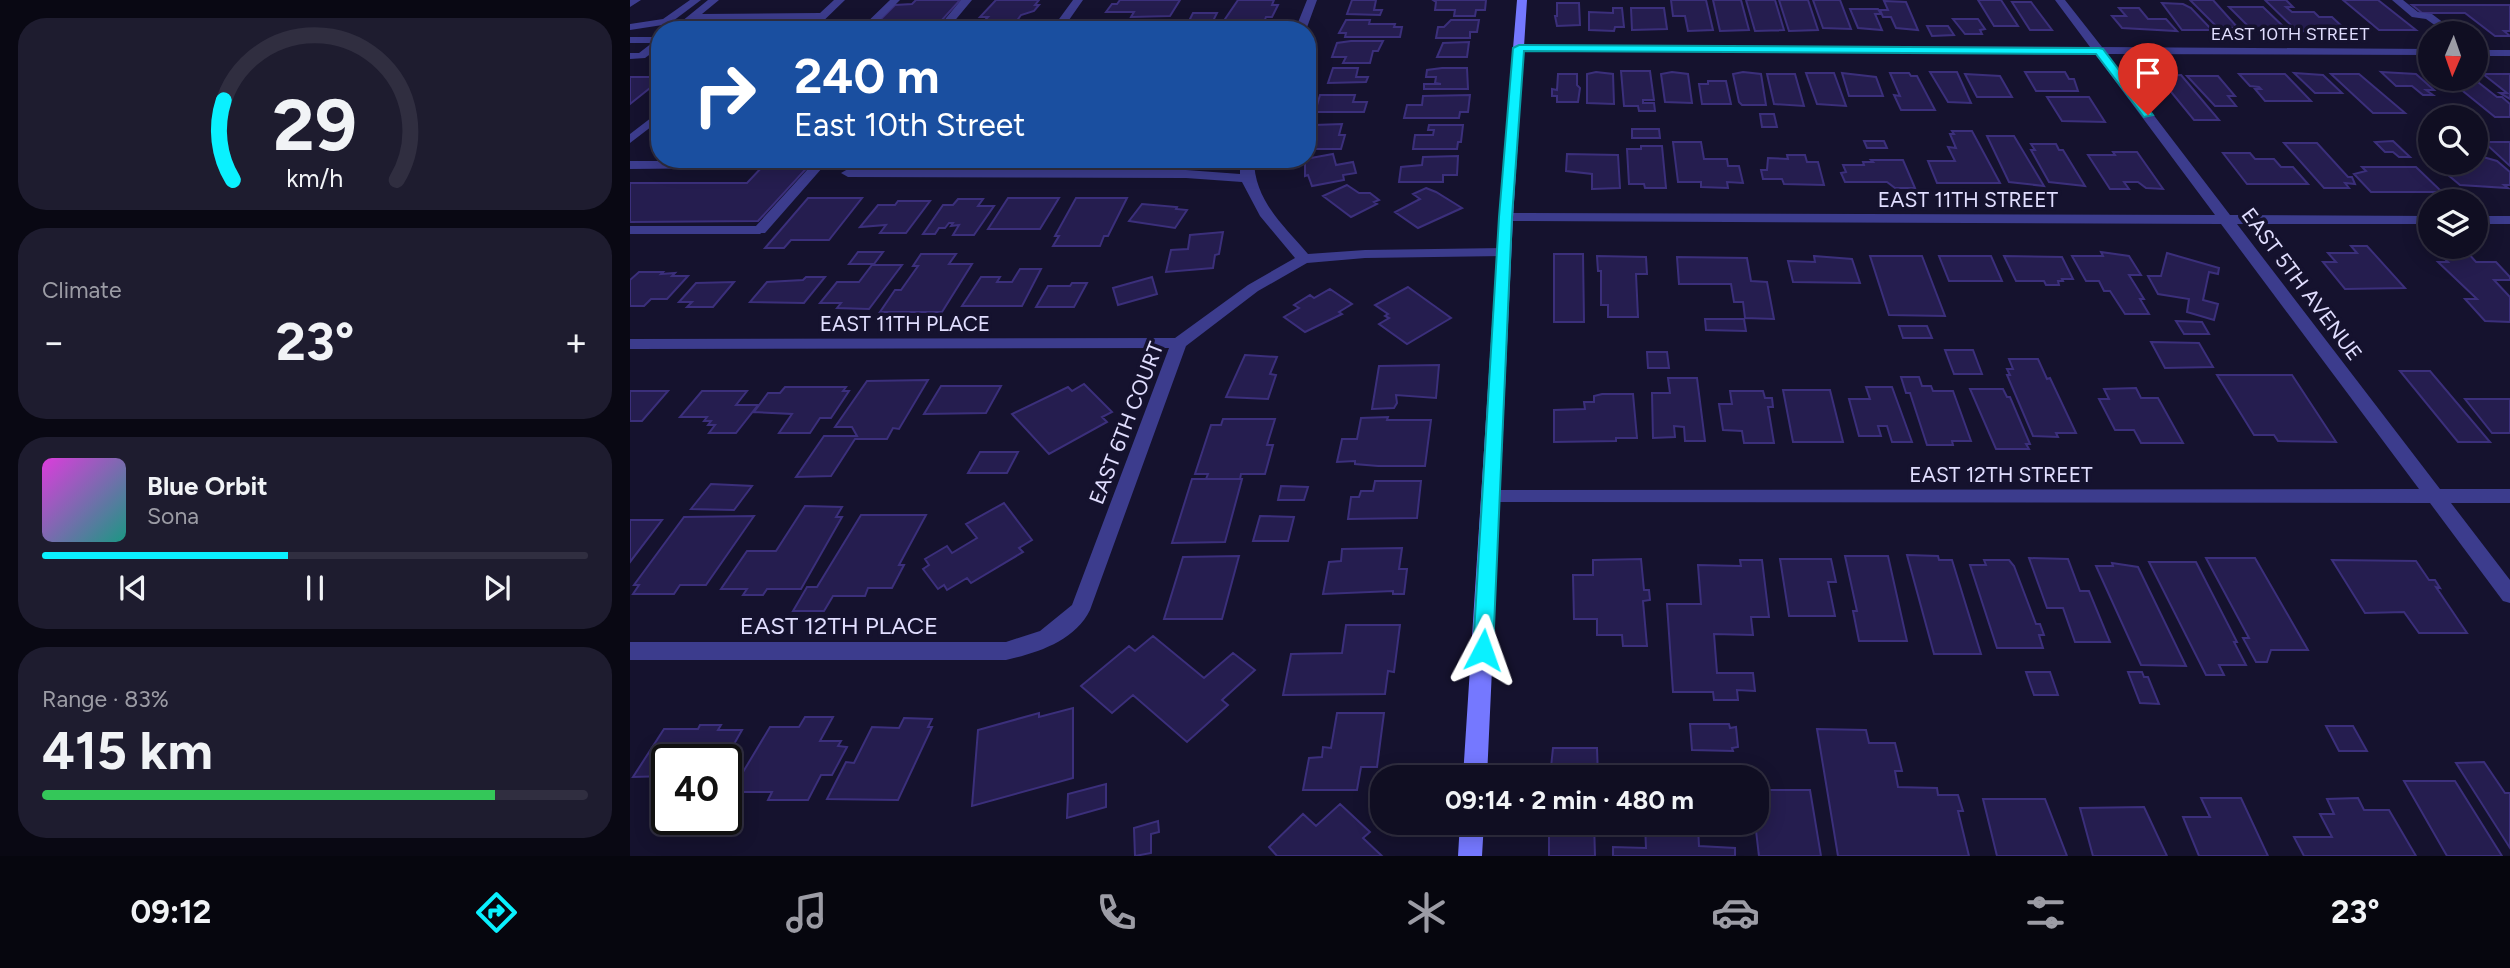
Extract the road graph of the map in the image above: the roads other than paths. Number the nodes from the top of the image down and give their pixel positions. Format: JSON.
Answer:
{"nodes":[{"id":1,"x":636,"y":0,"type":"edge"},
{"id":2,"x":696,"y":0,"type":"edge"},
{"id":3,"x":714,"y":0,"type":"edge"},
{"id":4,"x":840,"y":0,"type":"edge"},
{"id":5,"x":895,"y":0,"type":"edge"},
{"id":6,"x":968,"y":0,"type":"edge"},
{"id":7,"x":1078,"y":0,"type":"edge"},
{"id":8,"x":1312,"y":0,"type":"edge"},
{"id":9,"x":1522,"y":0,"type":"edge"},
{"id":10,"x":2060,"y":0,"type":"edge"},
{"id":11,"x":2397,"y":0,"type":"edge"},
{"id":12,"x":630,"y":4,"type":"edge"},
{"id":13,"x":823,"y":16,"type":"junction"},
{"id":14,"x":692,"y":17,"type":"junction"},
{"id":15,"x":770,"y":17,"type":"junction"},
{"id":16,"x":667,"y":21,"type":"edge"},
{"id":17,"x":687,"y":21,"type":"edge"},
{"id":18,"x":766,"y":21,"type":"edge"},
{"id":19,"x":818,"y":21,"type":"edge"},
{"id":20,"x":873,"y":21,"type":"edge"},
{"id":21,"x":949,"y":21,"type":"edge"},
{"id":22,"x":1063,"y":21,"type":"edge"},
{"id":23,"x":1304,"y":21,"type":"edge"},
{"id":24,"x":2436,"y":21,"type":"edge"},
{"id":25,"x":651,"y":24,"type":"edge"},
{"id":26,"x":630,"y":27,"type":"edge"},
{"id":27,"x":630,"y":40,"type":"edge"},
{"id":28,"x":651,"y":41,"type":"edge"},
{"id":29,"x":651,"y":47,"type":"edge"},
{"id":30,"x":1519,"y":48,"type":"junction"},
{"id":31,"x":2099,"y":51,"type":"junction"},
{"id":32,"x":2418,"y":52,"type":"edge"},
{"id":33,"x":2488,"y":52,"type":"edge"},
{"id":34,"x":2510,"y":53,"type":"edge"},
{"id":35,"x":636,"y":56,"type":"edge"},
{"id":36,"x":630,"y":65,"type":"edge"},
{"id":37,"x":651,"y":122,"type":"edge"},
{"id":38,"x":630,"y":140,"type":"edge"},
{"id":39,"x":651,"y":163,"type":"edge"},
{"id":40,"x":630,"y":165,"type":"edge"},
{"id":41,"x":816,"y":168,"type":"edge"},
{"id":42,"x":954,"y":168,"type":"edge"},
{"id":43,"x":1247,"y":168,"type":"edge"},
{"id":44,"x":848,"y":173,"type":"dead end"},
{"id":45,"x":950,"y":173,"type":"junction"},
{"id":46,"x":1247,"y":178,"type":"junction"},
{"id":47,"x":1506,"y":217,"type":"junction"},
{"id":48,"x":2418,"y":220,"type":"edge"},
{"id":49,"x":2488,"y":220,"type":"edge"},
{"id":50,"x":2510,"y":220,"type":"edge"},
{"id":51,"x":2229,"y":221,"type":"junction"},
{"id":52,"x":630,"y":230,"type":"edge"},
{"id":53,"x":760,"y":230,"type":"joint"},
{"id":54,"x":1504,"y":253,"type":"junction"},
{"id":55,"x":1304,"y":258,"type":"junction"},
{"id":56,"x":630,"y":344,"type":"edge"},
{"id":57,"x":1179,"y":344,"type":"junction"},
{"id":58,"x":2435,"y":496,"type":"junction"},
{"id":59,"x":2510,"y":496,"type":"edge"},
{"id":60,"x":1492,"y":497,"type":"junction"},
{"id":61,"x":2510,"y":595,"type":"edge"},
{"id":62,"x":1046,"y":641,"type":"joint"},
{"id":63,"x":630,"y":651,"type":"edge"},
{"id":64,"x":1476,"y":765,"type":"edge"},
{"id":65,"x":1471,"y":835,"type":"edge"},
{"id":66,"x":1470,"y":856,"type":"edge"}],
"edges":[{"from":1,"to":12,"type":"lane"},
{"from":2,"to":16,"type":"lane"},
{"from":3,"to":14,"type":"lane"},
{"from":4,"to":13,"type":"lane"},
{"from":5,"to":20,"type":"lane"},
{"from":6,"to":21,"type":"street"},
{"from":7,"to":22,"type":"street"},
{"from":8,"to":23,"type":"street"},
{"from":9,"to":30,"type":"street"},
{"from":10,"to":31,"type":"street","name":"EAST 5TH AVENUE"},
{"from":11,"to":24,"type":"lane"},
{"from":13,"to":15,"type":"lane"},
{"from":13,"to":19,"type":"lane"},
{"from":14,"to":15,"type":"lane"},
{"from":14,"to":17,"type":"lane"},
{"from":15,"to":18,"type":"lane"},
{"from":25,"to":26,"type":"lane"},
{"from":27,"to":28,"type":"lane"},
{"from":29,"to":35,"type":"lane"},
{"from":30,"to":31,"type":"street","name":"EAST 10TH STREET"},
{"from":30,"to":47,"type":"street"},
{"from":31,"to":32,"type":"street","name":"EAST 10TH STREET"},
{"from":31,"to":51,"type":"street","name":"EAST 5TH AVENUE"},
{"from":33,"to":34,"type":"street"},
{"from":35,"to":36,"type":"lane"},
{"from":37,"to":38,"type":"lane"},
{"from":39,"to":40,"type":"lane"},
{"from":41,"to":53,"type":"street"},
{"from":42,"to":45,"type":"street"},
{"from":43,"to":46,"type":"street"},
{"from":44,"to":45,"type":"street"},
{"from":45,"to":46,"type":"street"},
{"from":46,"to":55,"type":"street"},
{"from":47,"to":51,"type":"street","name":"EAST 11TH STREET"},
{"from":47,"to":54,"type":"street"},
{"from":48,"to":51,"type":"street","name":"EAST 11TH STREET"},
{"from":49,"to":50,"type":"street"},
{"from":51,"to":58,"type":"street","name":"EAST 5TH AVENUE"},
{"from":52,"to":53,"type":"lane"},
{"from":54,"to":55,"type":"street"},
{"from":54,"to":60,"type":"street"},
{"from":55,"to":57,"type":"street","name":"EAST 6TH COURT"},
{"from":56,"to":57,"type":"street","name":"EAST 11TH PLACE"},
{"from":57,"to":62,"type":"street","name":"EAST 6TH COURT"},
{"from":58,"to":59,"type":"street","name":"EAST 12TH STREET"},
{"from":58,"to":60,"type":"street","name":"EAST 12TH STREET"},
{"from":58,"to":61,"type":"street","name":"EAST 5TH AVENUE"},
{"from":60,"to":64,"type":"street"},
{"from":62,"to":63,"type":"street","name":"EAST 12TH PLACE"},
{"from":65,"to":66,"type":"street"}]}
